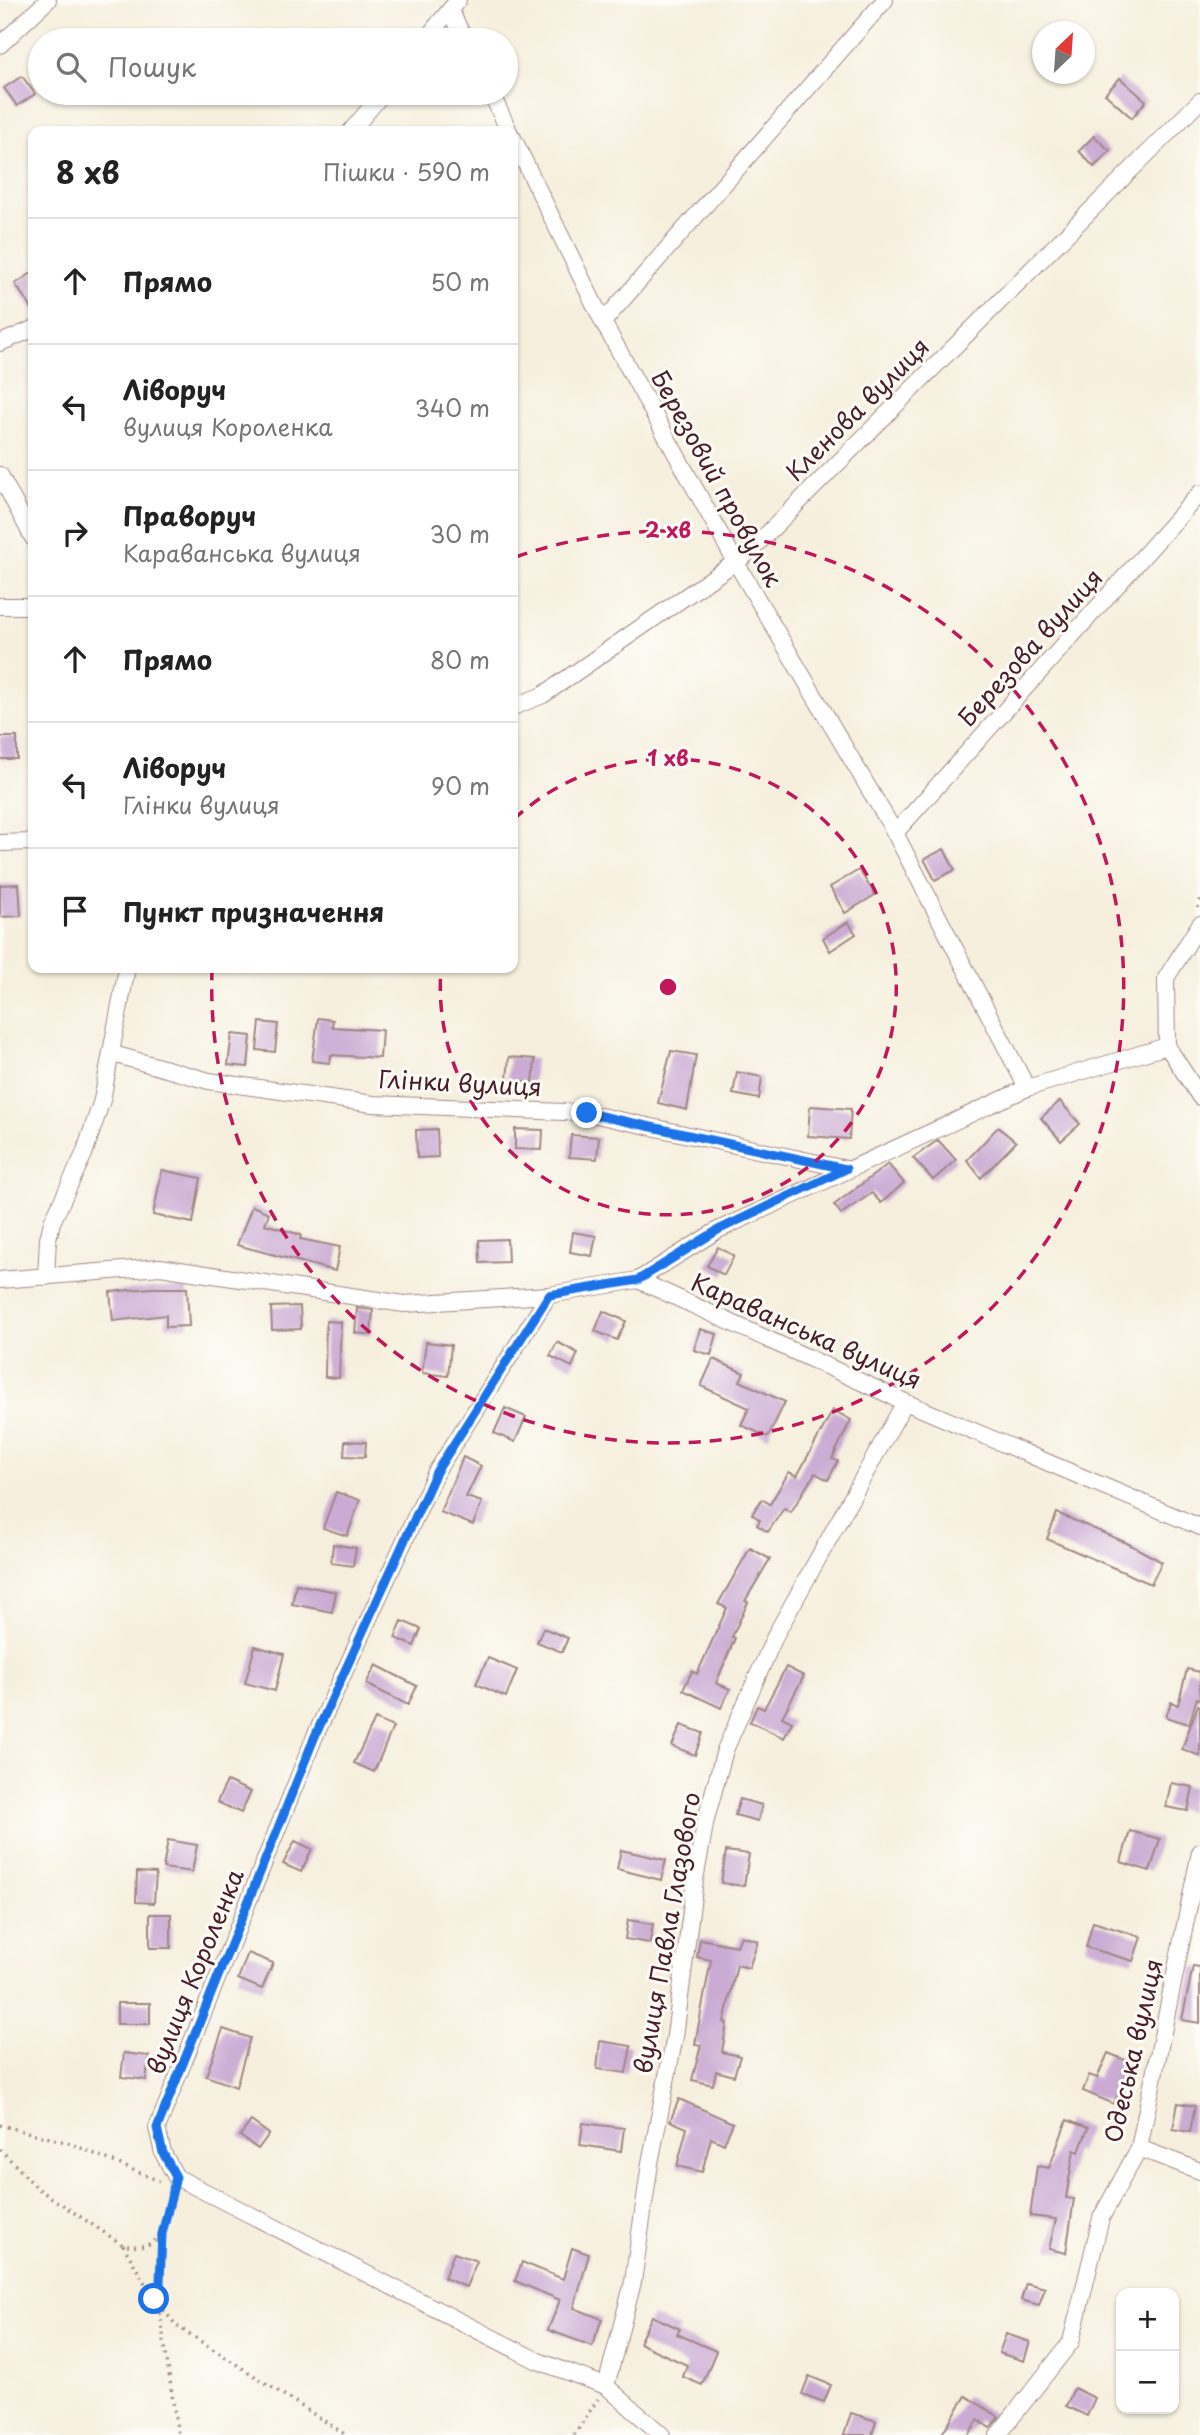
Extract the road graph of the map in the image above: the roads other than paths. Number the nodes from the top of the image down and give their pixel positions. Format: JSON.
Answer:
{"nodes":[{"id":1,"x":48,"y":0,"type":"edge"},
{"id":2,"x":885,"y":0,"type":"edge"},
{"id":3,"x":454,"y":5,"type":"edge"},
{"id":4,"x":435,"y":28,"type":"edge"},
{"id":5,"x":461,"y":28,"type":"edge"},
{"id":6,"x":0,"y":45,"type":"edge"},
{"id":7,"x":1200,"y":101,"type":"edge"},
{"id":8,"x":373,"y":105,"type":"edge"},
{"id":9,"x":497,"y":105,"type":"edge"},
{"id":10,"x":355,"y":126,"type":"edge"},
{"id":11,"x":507,"y":126,"type":"edge"},
{"id":12,"x":518,"y":148,"type":"edge"},
{"id":13,"x":603,"y":321,"type":"junction"},
{"id":14,"x":28,"y":331,"type":"edge"},
{"id":15,"x":0,"y":343,"type":"edge"},
{"id":16,"x":0,"y":475,"type":"edge"},
{"id":17,"x":1200,"y":493,"type":"edge"},
{"id":18,"x":28,"y":528,"type":"edge"},
{"id":19,"x":735,"y":561,"type":"junction"},
{"id":20,"x":0,"y":606,"type":"edge"},
{"id":21,"x":28,"y":606,"type":"edge"},
{"id":22,"x":518,"y":706,"type":"edge"},
{"id":23,"x":895,"y":834,"type":"junction"},
{"id":24,"x":28,"y":842,"type":"edge"},
{"id":25,"x":0,"y":843,"type":"edge"},
{"id":26,"x":1197,"y":928,"type":"edge"},
{"id":27,"x":126,"y":973,"type":"edge"},
{"id":28,"x":1167,"y":1045,"type":"junction"},
{"id":29,"x":113,"y":1054,"type":"junction"},
{"id":30,"x":1027,"y":1088,"type":"junction"},
{"id":31,"x":1200,"y":1097,"type":"edge"},
{"id":32,"x":846,"y":1169,"type":"junction"},
{"id":33,"x":46,"y":1277,"type":"junction"},
{"id":34,"x":0,"y":1280,"type":"edge"},
{"id":35,"x":638,"y":1280,"type":"junction"},
{"id":36,"x":549,"y":1295,"type":"junction"},
{"id":37,"x":905,"y":1402,"type":"junction"},
{"id":38,"x":1200,"y":1527,"type":"edge"},
{"id":39,"x":1200,"y":1852,"type":"edge"},
{"id":40,"x":1139,"y":2148,"type":"junction"},
{"id":41,"x":1200,"y":2171,"type":"edge"},
{"id":42,"x":606,"y":2386,"type":"junction"},
{"id":43,"x":662,"y":2435,"type":"edge"},
{"id":44,"x":998,"y":2435,"type":"edge"}],
"edges":[{"from":1,"to":6,"type":"street"},
{"from":2,"to":13,"type":"street"},
{"from":3,"to":4,"type":"street"},
{"from":3,"to":5,"type":"street"},
{"from":7,"to":19,"type":"street","name":"Кленова вулиця"},
{"from":8,"to":10,"type":"street"},
{"from":9,"to":11,"type":"street"},
{"from":12,"to":13,"type":"street","name":"Березовий провулок"},
{"from":13,"to":19,"type":"street","name":"Березовий провулок"},
{"from":14,"to":15,"type":"street"},
{"from":16,"to":18,"type":"street"},
{"from":17,"to":23,"type":"street","name":"Березова вулиця"},
{"from":19,"to":22,"type":"street","name":"Кленова вулиця"},
{"from":19,"to":23,"type":"street","name":"Березовий провулок"},
{"from":20,"to":21,"type":"street"},
{"from":23,"to":30,"type":"street","name":"Березовий провулок"},
{"from":24,"to":25,"type":"street"},
{"from":26,"to":28,"type":"street"},
{"from":27,"to":29,"type":"street"},
{"from":28,"to":30,"type":"street"},
{"from":28,"to":31,"type":"street"},
{"from":29,"to":32,"type":"street","name":"Глінки вулиця"},
{"from":29,"to":33,"type":"street"},
{"from":30,"to":32,"type":"street"},
{"from":32,"to":35,"type":"street"},
{"from":33,"to":34,"type":"street"},
{"from":33,"to":36,"type":"street"},
{"from":35,"to":36,"type":"street"},
{"from":35,"to":37,"type":"street","name":"Караванська вулиця"},
{"from":36,"to":42,"type":"street","name":"вулиця Короленка"},
{"from":37,"to":38,"type":"street","name":"Караванська вулиця"},
{"from":37,"to":42,"type":"street","name":"вулиця Павла Глазового"},
{"from":39,"to":40,"type":"street","name":"Одеська вулиця"},
{"from":40,"to":41,"type":"street"},
{"from":40,"to":44,"type":"street","name":"Одеська вулиця"},
{"from":42,"to":43,"type":"street"}]}
